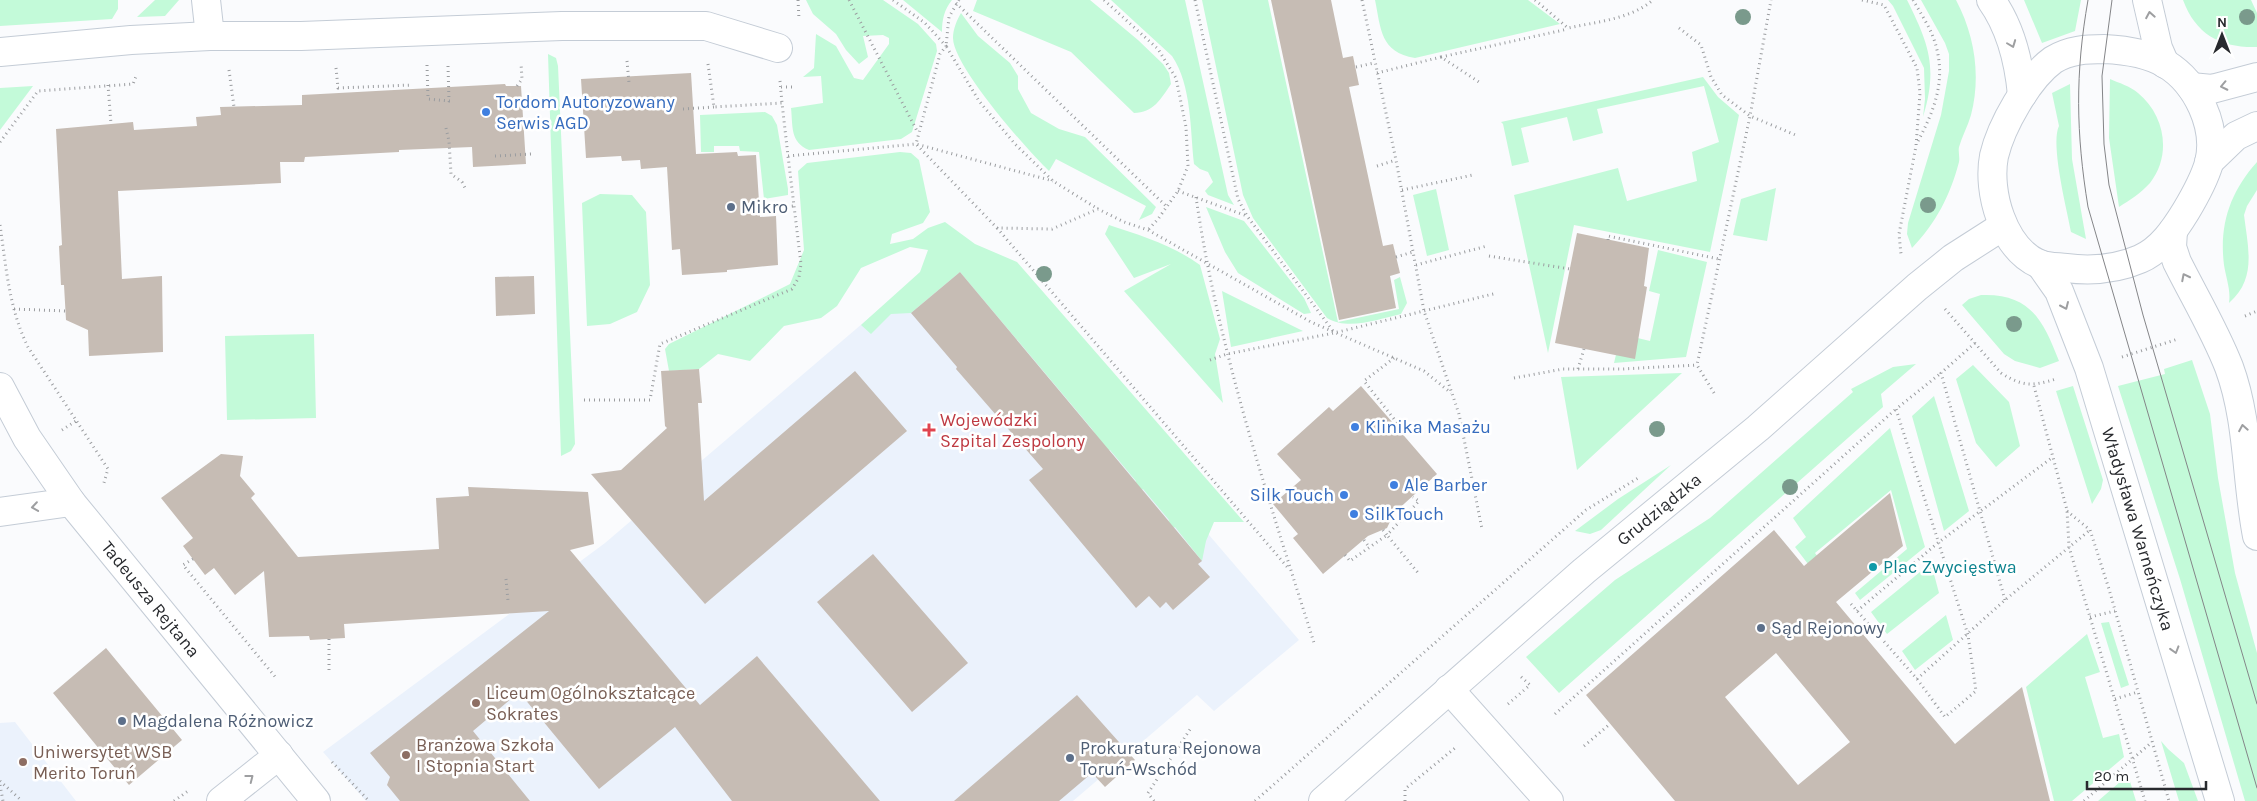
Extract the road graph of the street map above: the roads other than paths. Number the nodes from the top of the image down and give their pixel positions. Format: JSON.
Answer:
{"nodes":[{"id":1,"x":206,"y":0,"type":"edge"},
{"id":2,"x":1991,"y":0,"type":"edge"},
{"id":3,"x":2147,"y":0,"type":"edge"},
{"id":4,"x":210,"y":36,"type":"junction"},
{"id":5,"x":778,"y":48,"type":"dead end"},
{"id":6,"x":0,"y":52,"type":"edge"},
{"id":7,"x":2165,"y":64,"type":"junction"},
{"id":8,"x":2257,"y":77,"type":"edge"},
{"id":9,"x":2191,"y":87,"type":"junction"},
{"id":10,"x":2022,"y":95,"type":"junction"},
{"id":11,"x":2257,"y":126,"type":"edge"},
{"id":12,"x":2209,"y":162,"type":"junction"},
{"id":13,"x":2003,"y":226,"type":"junction"},
{"id":14,"x":2173,"y":231,"type":"junction"},
{"id":15,"x":2040,"y":264,"type":"junction"},
{"id":16,"x":0,"y":387,"type":"edge"},
{"id":17,"x":71,"y":502,"type":"junction"},
{"id":18,"x":0,"y":512,"type":"edge"},
{"id":19,"x":2257,"y":536,"type":"edge"},
{"id":20,"x":1450,"y":689,"type":"junction"},
{"id":21,"x":279,"y":755,"type":"junction"},
{"id":22,"x":221,"y":801,"type":"edge"},
{"id":23,"x":316,"y":801,"type":"edge"},
{"id":24,"x":1323,"y":801,"type":"edge"},
{"id":25,"x":1550,"y":801,"type":"edge"},
{"id":26,"x":2220,"y":801,"type":"edge"}],
"edges":[{"from":1,"to":4,"type":"street"},
{"from":2,"to":10,"type":"street","one_way":true},
{"from":7,"to":3,"type":"street","one_way":true},
{"from":4,"to":5,"type":"street"},
{"from":4,"to":6,"type":"street"},
{"from":7,"to":9,"type":"street"},
{"from":7,"to":10,"type":"street"},
{"from":8,"to":9,"type":"street","one_way":true},
{"from":9,"to":12,"type":"street"},
{"from":10,"to":13,"type":"street"},
{"from":11,"to":12,"type":"street"},
{"from":12,"to":14,"type":"street"},
{"from":13,"to":15,"type":"street"},
{"from":13,"to":20,"type":"street","name":"Grudziądzka"},
{"from":14,"to":15,"type":"street"},
{"from":19,"to":14,"type":"street","one_way":true},
{"from":15,"to":26,"type":"street","name":"Władysława Warneńczyka","one_way":true},
{"from":16,"to":17,"type":"street","name":"Tadeusza Rejtana"},
{"from":17,"to":18,"type":"street","one_way":true},
{"from":17,"to":21,"type":"street","name":"Tadeusza Rejtana"},
{"from":20,"to":24,"type":"street","name":"Grudziądzka"},
{"from":20,"to":25,"type":"street"},
{"from":22,"to":21,"type":"street","one_way":true},
{"from":21,"to":23,"type":"street","name":"Tadeusza Rejtana"}]}
